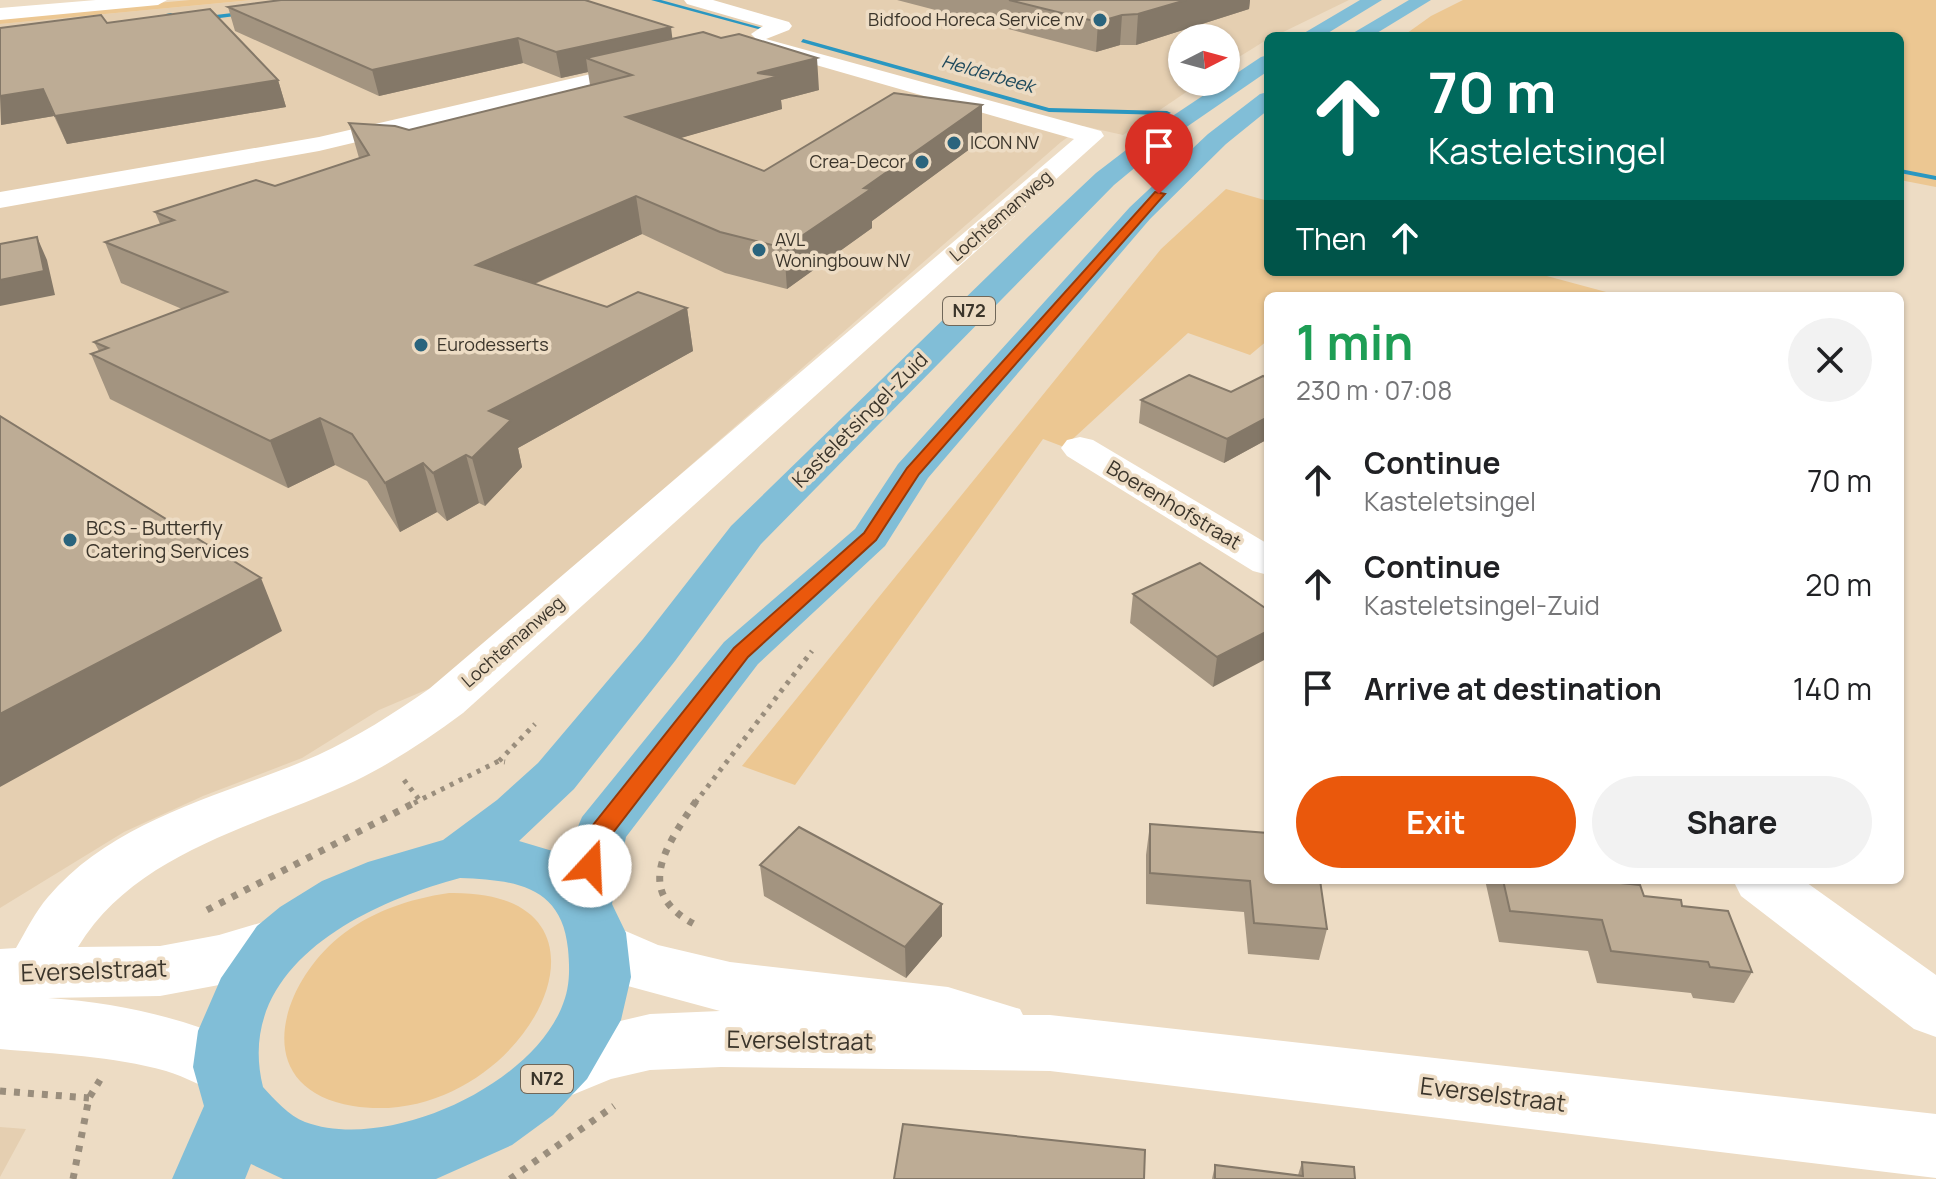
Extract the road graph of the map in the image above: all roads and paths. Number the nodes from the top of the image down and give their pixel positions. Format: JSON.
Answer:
{"nodes":[{"id":1,"x":158,"y":0,"type":"edge"},
{"id":2,"x":693,"y":0,"type":"edge"},
{"id":3,"x":1373,"y":0,"type":"edge"},
{"id":4,"x":1422,"y":0,"type":"edge"},
{"id":5,"x":0,"y":14,"type":"edge"},
{"id":6,"x":1316,"y":32,"type":"edge"},
{"id":7,"x":1365,"y":32,"type":"edge"},
{"id":8,"x":677,"y":60,"type":"edge"},
{"id":9,"x":1264,"y":64,"type":"edge"},
{"id":10,"x":1264,"y":102,"type":"edge"},
{"id":11,"x":0,"y":200,"type":"edge"},
{"id":12,"x":1080,"y":448,"type":"dead end"},
{"id":13,"x":1264,"y":560,"type":"edge"},
{"id":14,"x":460,"y":857,"type":"junction"},
{"id":15,"x":1766,"y":884,"type":"edge"},
{"id":16,"x":592,"y":924,"type":"junction"},
{"id":17,"x":280,"y":941,"type":"junction"},
{"id":18,"x":11,"y":990,"type":"edge"},
{"id":19,"x":1936,"y":1010,"type":"edge"},
{"id":20,"x":1050,"y":1043,"type":"junction"},
{"id":21,"x":555,"y":1073,"type":"junction"},
{"id":22,"x":230,"y":1086,"type":"junction"},
{"id":23,"x":0,"y":1091,"type":"edge"},
{"id":24,"x":89,"y":1098,"type":"dead end"},
{"id":25,"x":1936,"y":1146,"type":"edge"},
{"id":26,"x":363,"y":1170,"type":"edge"},
{"id":27,"x":207,"y":1179,"type":"edge"}],
"edges":[{"from":1,"to":5,"type":"street"},
{"from":2,"to":18,"type":"street","name":"Lochtemanweg"},
{"from":3,"to":6,"type":"main road"},
{"from":4,"to":7,"type":"main road"},
{"from":8,"to":11,"type":"street"},
{"from":9,"to":14,"type":"main road","name":"Kasteletsingel-Zuid","number":"N72"},
{"from":10,"to":16,"type":"main road","number":"N72"},
{"from":12,"to":13,"type":"street","name":"Boerenhofstraat"},
{"from":14,"to":16,"type":"main road","number":"N72"},
{"from":14,"to":17,"type":"main road","number":"N72"},
{"from":15,"to":19,"type":"street"},
{"from":16,"to":20,"type":"street","name":"Everselstraat"},
{"from":16,"to":21,"type":"main road","number":"N72"},
{"from":17,"to":18,"type":"street","name":"Everselstraat"},
{"from":17,"to":22,"type":"main road","number":"N72"},
{"from":18,"to":22,"type":"street"},
{"from":20,"to":21,"type":"street","name":"Everselstraat"},
{"from":20,"to":25,"type":"street","name":"Everselstraat"},
{"from":21,"to":26,"type":"main road","number":"N72"},
{"from":22,"to":26,"type":"main road","number":"N72"},
{"from":22,"to":27,"type":"main road","number":"N72"},
{"from":23,"to":24,"type":"path"}]}
